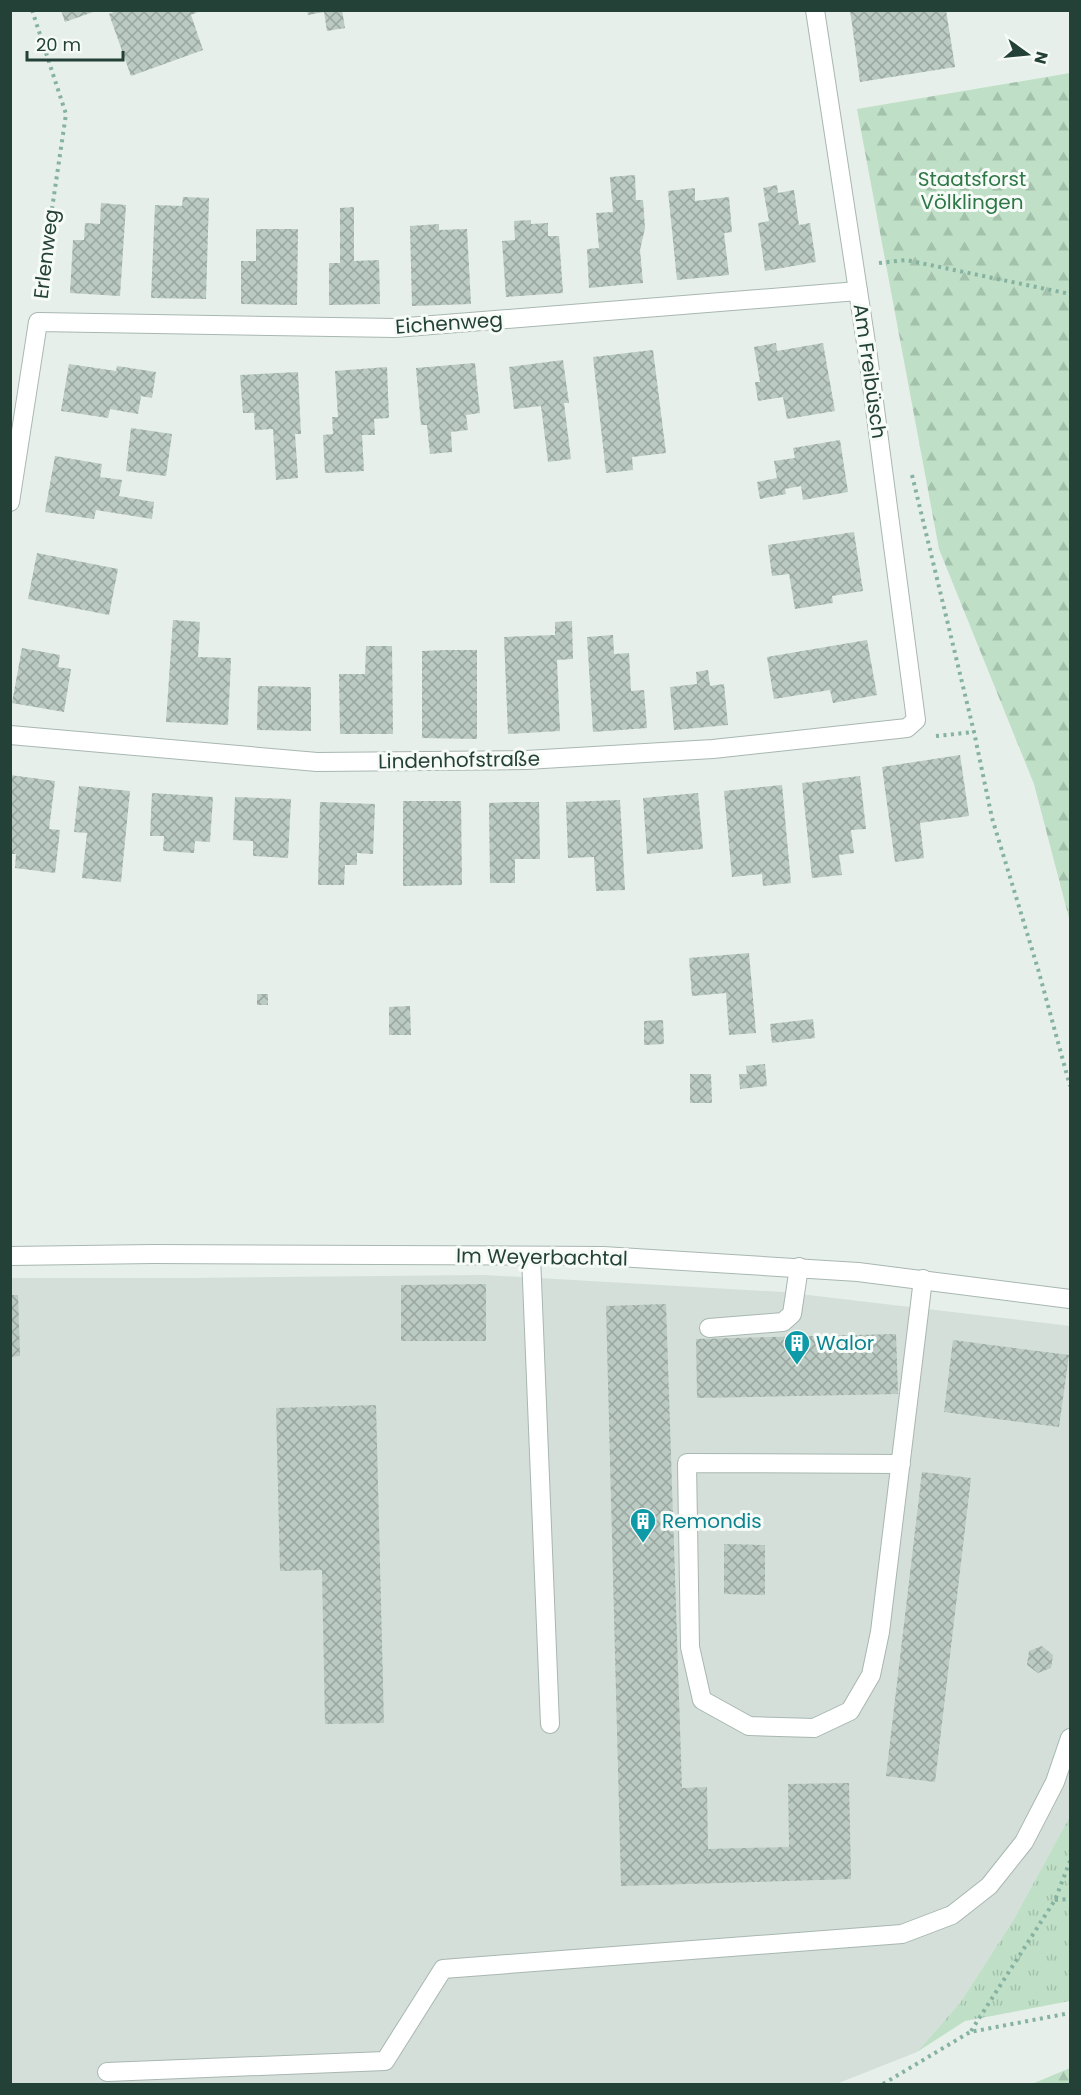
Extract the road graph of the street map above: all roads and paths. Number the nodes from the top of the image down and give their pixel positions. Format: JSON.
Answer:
{"nodes":[{"id":1,"x":32,"y":10,"type":"edge"},
{"id":2,"x":815,"y":10,"type":"edge"},
{"id":3,"x":854,"y":266,"type":"junction"},
{"id":4,"x":858,"y":291,"type":"junction"},
{"id":5,"x":1071,"y":294,"type":"edge"},
{"id":6,"x":38,"y":322,"type":"junction"},
{"id":7,"x":911,"y":470,"type":"dead end"},
{"id":8,"x":10,"y":502,"type":"edge"},
{"id":9,"x":907,"y":728,"type":"joint"},
{"id":10,"x":974,"y":732,"type":"junction"},
{"id":11,"x":10,"y":735,"type":"edge"},
{"id":12,"x":931,"y":736,"type":"dead end"},
{"id":13,"x":1071,"y":1086,"type":"edge"},
{"id":14,"x":10,"y":1256,"type":"edge"},
{"id":15,"x":531,"y":1256,"type":"junction"},
{"id":16,"x":799,"y":1267,"type":"junction"},
{"id":17,"x":923,"y":1279,"type":"junction"},
{"id":18,"x":1071,"y":1299,"type":"edge"},
{"id":19,"x":709,"y":1328,"type":"dead end"},
{"id":20,"x":901,"y":1464,"type":"junction"},
{"id":21,"x":550,"y":1725,"type":"dead end"},
{"id":22,"x":1071,"y":1738,"type":"edge"},
{"id":23,"x":1071,"y":1861,"type":"edge"},
{"id":24,"x":1071,"y":1899,"type":"edge"},
{"id":25,"x":1055,"y":1900,"type":"junction"},
{"id":26,"x":1071,"y":2013,"type":"edge"},
{"id":27,"x":970,"y":2032,"type":"junction"},
{"id":28,"x":107,"y":2072,"type":"dead end"},
{"id":29,"x":883,"y":2085,"type":"edge"}],
"edges":[{"from":1,"to":6,"type":"path","name":"Erlenweg"},
{"from":2,"to":3,"type":"street","name":"Am Freibüsch"},
{"from":3,"to":4,"type":"street","name":"Am Freibüsch"},
{"from":3,"to":5,"type":"path"},
{"from":4,"to":6,"type":"street","name":"Eichenweg"},
{"from":4,"to":9,"type":"street","name":"Am Freibüsch"},
{"from":6,"to":8,"type":"street","name":"Erlenweg"},
{"from":7,"to":10,"type":"path"},
{"from":9,"to":11,"type":"street","name":"Lindenhofstraße"},
{"from":10,"to":12,"type":"path"},
{"from":10,"to":13,"type":"path"},
{"from":14,"to":15,"type":"street","name":"Im Weyerbachtal"},
{"from":15,"to":16,"type":"street","name":"Im Weyerbachtal"},
{"from":15,"to":21,"type":"street"},
{"from":16,"to":17,"type":"street","name":"Im Weyerbachtal"},
{"from":16,"to":19,"type":"street"},
{"from":17,"to":18,"type":"street","name":"Im Weyerbachtal"},
{"from":17,"to":20,"type":"street"},
{"from":20,"to":20,"type":"street"},
{"from":22,"to":28,"type":"street"},
{"from":23,"to":25,"type":"path"},
{"from":24,"to":25,"type":"path"},
{"from":25,"to":27,"type":"path"},
{"from":26,"to":27,"type":"path"},
{"from":27,"to":29,"type":"path"}]}
